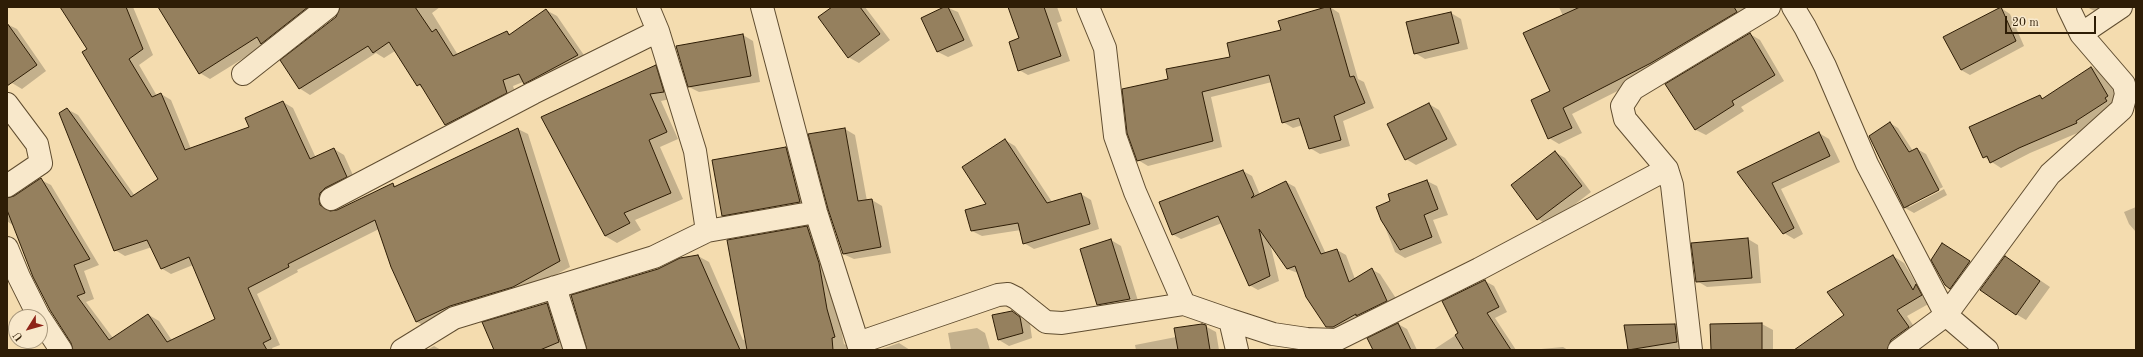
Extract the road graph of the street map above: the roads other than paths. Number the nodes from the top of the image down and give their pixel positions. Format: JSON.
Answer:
{"nodes":[{"id":1,"x":328,"y":7,"type":"edge"},
{"id":2,"x":648,"y":7,"type":"edge"},
{"id":3,"x":762,"y":7,"type":"edge"},
{"id":4,"x":1088,"y":7,"type":"edge"},
{"id":5,"x":1769,"y":7,"type":"edge"},
{"id":6,"x":1793,"y":7,"type":"edge"},
{"id":7,"x":2068,"y":7,"type":"edge"},
{"id":8,"x":2121,"y":7,"type":"edge"},
{"id":9,"x":658,"y":31,"type":"junction"},
{"id":10,"x":2081,"y":34,"type":"junction"},
{"id":11,"x":243,"y":74,"type":"dead end"},
{"id":12,"x":7,"y":104,"type":"edge"},
{"id":13,"x":1667,"y":169,"type":"junction"},
{"id":14,"x":7,"y":186,"type":"edge"},
{"id":15,"x":331,"y":199,"type":"dead end"},
{"id":16,"x":816,"y":212,"type":"junction"},
{"id":17,"x":707,"y":231,"type":"junction"},
{"id":18,"x":7,"y":248,"type":"edge"},
{"id":19,"x":555,"y":287,"type":"junction"},
{"id":20,"x":1184,"y":304,"type":"junction"},
{"id":21,"x":35,"y":309,"type":"edge"},
{"id":22,"x":1946,"y":314,"type":"junction"},
{"id":23,"x":1230,"y":320,"type":"junction"},
{"id":24,"x":48,"y":331,"type":"edge"},
{"id":25,"x":859,"y":346,"type":"edge"},
{"id":26,"x":60,"y":350,"type":"edge"},
{"id":27,"x":402,"y":350,"type":"edge"},
{"id":28,"x":575,"y":350,"type":"edge"},
{"id":29,"x":1236,"y":350,"type":"edge"},
{"id":30,"x":1691,"y":350,"type":"edge"},
{"id":31,"x":1899,"y":350,"type":"edge"},
{"id":32,"x":1987,"y":350,"type":"edge"}],
"edges":[{"from":1,"to":11,"type":"street"},
{"from":2,"to":9,"type":"street"},
{"from":3,"to":16,"type":"street"},
{"from":4,"to":20,"type":"street"},
{"from":5,"to":13,"type":"street"},
{"from":6,"to":22,"type":"street"},
{"from":7,"to":10,"type":"street"},
{"from":8,"to":10,"type":"street"},
{"from":9,"to":15,"type":"street"},
{"from":9,"to":17,"type":"street"},
{"from":10,"to":22,"type":"street"},
{"from":12,"to":14,"type":"street"},
{"from":13,"to":23,"type":"street"},
{"from":13,"to":30,"type":"street"},
{"from":16,"to":17,"type":"street"},
{"from":16,"to":25,"type":"street"},
{"from":17,"to":19,"type":"street"},
{"from":18,"to":21,"type":"street"},
{"from":19,"to":27,"type":"street"},
{"from":19,"to":28,"type":"street"},
{"from":20,"to":23,"type":"street"},
{"from":20,"to":25,"type":"street"},
{"from":22,"to":31,"type":"street"},
{"from":22,"to":32,"type":"street"},
{"from":23,"to":29,"type":"street"},
{"from":24,"to":26,"type":"street"}]}
